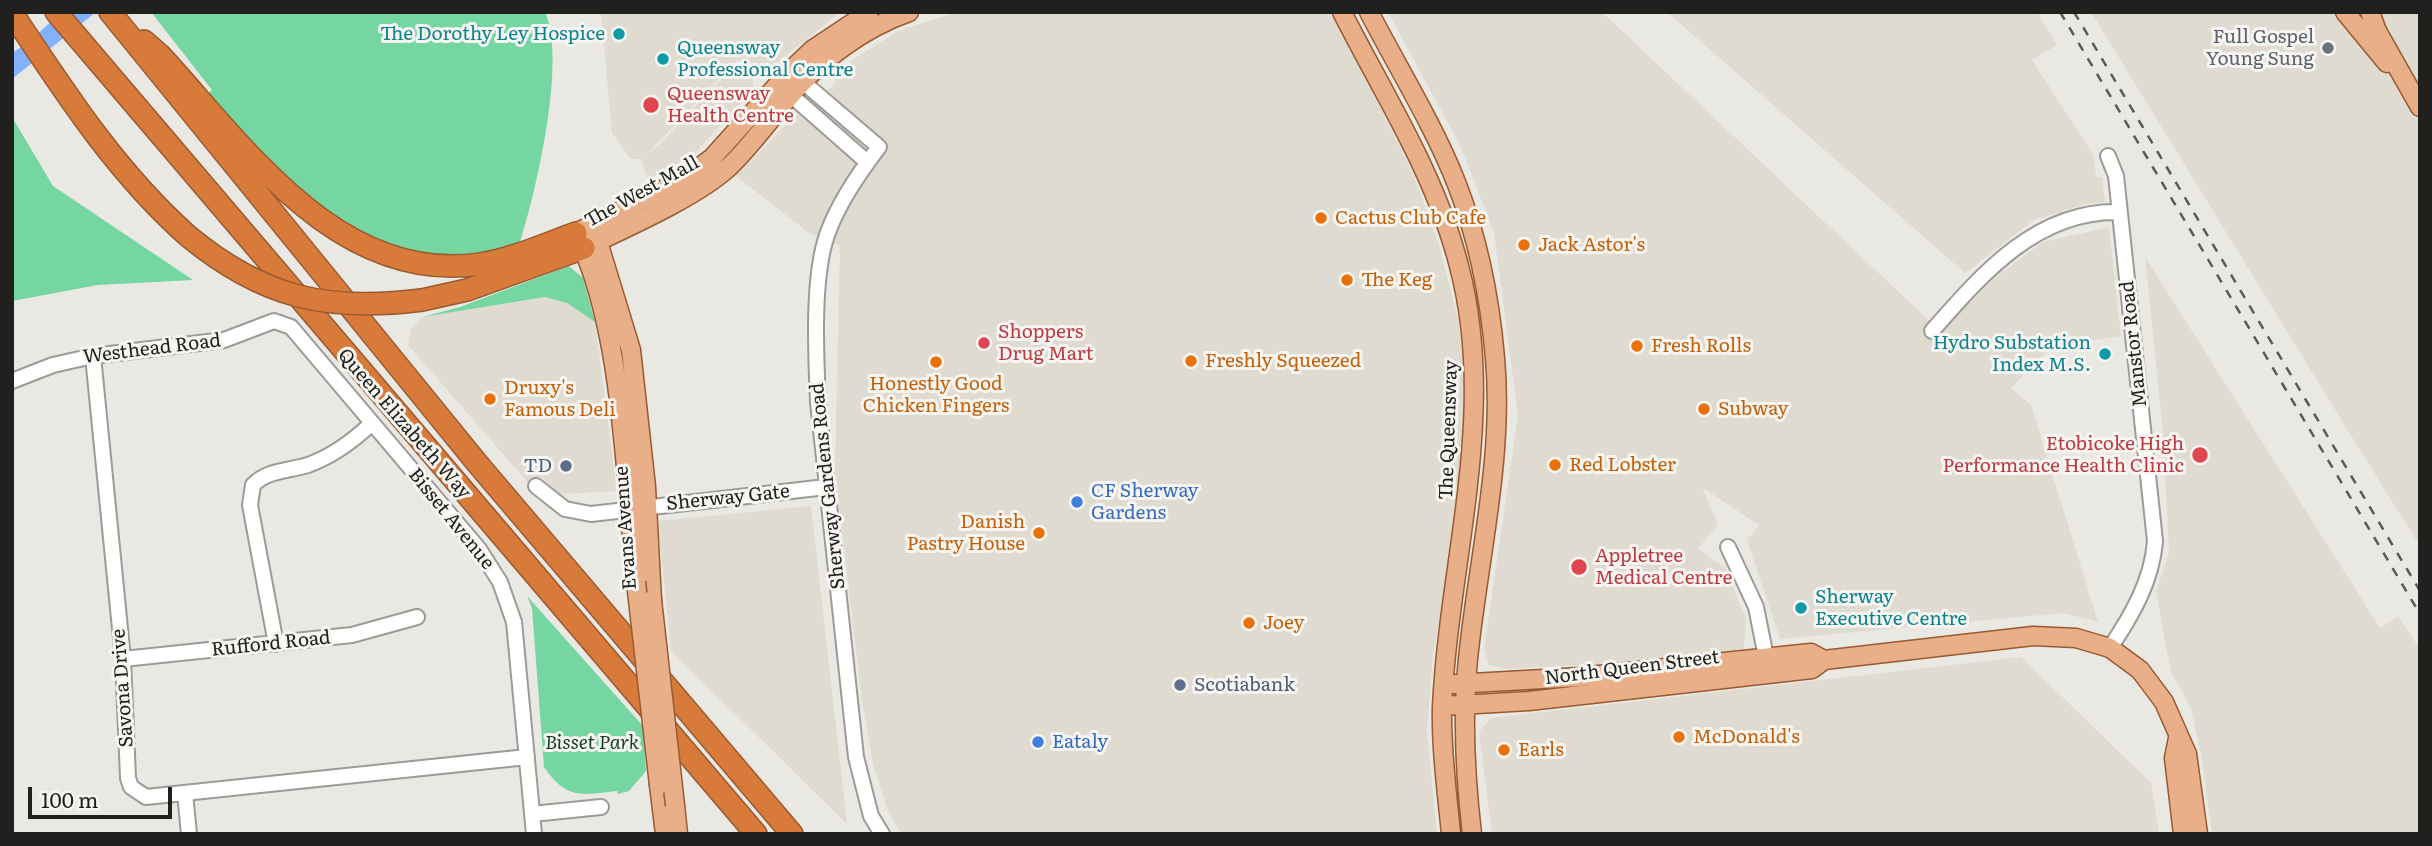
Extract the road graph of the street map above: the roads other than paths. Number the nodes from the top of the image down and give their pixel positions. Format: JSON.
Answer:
{"nodes":[{"id":1,"x":56,"y":12,"type":"edge"},
{"id":2,"x":110,"y":12,"type":"edge"},
{"id":3,"x":869,"y":12,"type":"edge"},
{"id":4,"x":909,"y":12,"type":"edge"},
{"id":5,"x":1342,"y":12,"type":"edge"},
{"id":6,"x":1369,"y":12,"type":"edge"},
{"id":7,"x":2345,"y":12,"type":"edge"},
{"id":8,"x":2370,"y":12,"type":"edge"},
{"id":9,"x":12,"y":13,"type":"edge"},
{"id":10,"x":132,"y":39,"type":"junction"},
{"id":11,"x":2404,"y":81,"type":"junction"},
{"id":12,"x":790,"y":83,"type":"junction"},
{"id":13,"x":2420,"y":107,"type":"edge"},
{"id":14,"x":2108,"y":156,"type":"dead end"},
{"id":15,"x":867,"y":162,"type":"junction"},
{"id":16,"x":2119,"y":212,"type":"junction"},
{"id":17,"x":588,"y":237,"type":"junction"},
{"id":18,"x":290,"y":327,"type":"joint"},
{"id":19,"x":1932,"y":331,"type":"dead end"},
{"id":20,"x":93,"y":356,"type":"junction"},
{"id":21,"x":12,"y":381,"type":"edge"},
{"id":22,"x":372,"y":423,"type":"junction"},
{"id":23,"x":1471,"y":480,"type":"junction"},
{"id":24,"x":536,"y":486,"type":"dead end"},
{"id":25,"x":826,"y":487,"type":"junction"},
{"id":26,"x":638,"y":509,"type":"junction"},
{"id":27,"x":1488,"y":510,"type":"junction"},
{"id":28,"x":1728,"y":547,"type":"dead end"},
{"id":29,"x":417,"y":617,"type":"dead end"},
{"id":30,"x":276,"y":644,"type":"junction"},
{"id":31,"x":2110,"y":648,"type":"junction"},
{"id":32,"x":123,"y":659,"type":"junction"},
{"id":33,"x":1768,"y":665,"type":"junction"},
{"id":34,"x":1466,"y":683,"type":"junction"},
{"id":35,"x":1444,"y":685,"type":"junction"},
{"id":36,"x":676,"y":700,"type":"junction"},
{"id":37,"x":1443,"y":706,"type":"junction"},
{"id":38,"x":1465,"y":706,"type":"junction"},
{"id":39,"x":2178,"y":738,"type":"junction"},
{"id":40,"x":687,"y":754,"type":"junction"},
{"id":41,"x":527,"y":757,"type":"junction"},
{"id":42,"x":184,"y":793,"type":"junction"},
{"id":43,"x":601,"y":807,"type":"dead end"},
{"id":44,"x":532,"y":814,"type":"junction"},
{"id":45,"x":189,"y":834,"type":"edge"},
{"id":46,"x":534,"y":834,"type":"edge"},
{"id":47,"x":665,"y":834,"type":"edge"},
{"id":48,"x":678,"y":834,"type":"edge"},
{"id":49,"x":737,"y":834,"type":"edge"},
{"id":50,"x":756,"y":834,"type":"edge"},
{"id":51,"x":792,"y":834,"type":"edge"},
{"id":52,"x":810,"y":834,"type":"edge"},
{"id":53,"x":882,"y":834,"type":"edge"},
{"id":54,"x":1451,"y":834,"type":"edge"},
{"id":55,"x":1472,"y":834,"type":"edge"},
{"id":56,"x":2183,"y":834,"type":"edge"},
{"id":57,"x":2199,"y":834,"type":"edge"}],
"edges":[{"from":1,"to":40,"type":"highway","name":"Queen Elizabeth Way"},
{"from":2,"to":10,"type":"highway","name":"Queen Elizabeth Way"},
{"from":3,"to":12,"type":"main road","name":"The West Mall"},
{"from":4,"to":12,"type":"main road","name":"The West Mall"},
{"from":5,"to":23,"type":"main road","name":"The Queensway"},
{"from":6,"to":27,"type":"main road"},
{"from":7,"to":11,"type":"main road"},
{"from":8,"to":11,"type":"main road"},
{"from":9,"to":17,"type":"highway","bridge":true},
{"from":10,"to":17,"type":"highway"},
{"from":10,"to":36,"type":"highway","name":"Queen Elizabeth Way"},
{"from":11,"to":13,"type":"main road"},
{"from":12,"to":15,"type":"street"},
{"from":12,"to":15,"type":"street","name":"Sherway Gardens Road"},
{"from":12,"to":17,"type":"main road","name":"The West Mall"},
{"from":14,"to":16,"type":"street","name":"Manstor Road"},
{"from":15,"to":25,"type":"street","name":"Sherway Gardens Road"},
{"from":16,"to":19,"type":"street"},
{"from":16,"to":31,"type":"street","name":"Manstor Road"},
{"from":17,"to":26,"type":"main road","name":"Evans Avenue"},
{"from":18,"to":20,"type":"street","name":"Westhead Road"},
{"from":18,"to":22,"type":"street","name":"Bisset Avenue"},
{"from":20,"to":21,"type":"street","name":"Westhead Road"},
{"from":20,"to":32,"type":"street","name":"Savona Drive"},
{"from":22,"to":30,"type":"street"},
{"from":22,"to":41,"type":"street","name":"Bisset Avenue"},
{"from":23,"to":27,"type":"main road"},
{"from":23,"to":35,"type":"main road","name":"The Queensway"},
{"from":24,"to":26,"type":"street","name":"Sherway Gate"},
{"from":25,"to":26,"type":"street","name":"Sherway Gate"},
{"from":25,"to":53,"type":"street","name":"Sherway Gardens Road"},
{"from":26,"to":47,"type":"main road","name":"Evans Avenue","bridge":true},
{"from":26,"to":48,"type":"main road","name":"Evans Avenue","bridge":true},
{"from":27,"to":34,"type":"main road"},
{"from":28,"to":33,"type":"street"},
{"from":29,"to":30,"type":"street","name":"Rufford Road"},
{"from":30,"to":32,"type":"street","name":"Rufford Road"},
{"from":31,"to":33,"type":"main road","name":"North Queen Street"},
{"from":31,"to":39,"type":"main road","name":"North Queen Street"},
{"from":32,"to":42,"type":"street","name":"Savona Drive"},
{"from":33,"to":34,"type":"main road","name":"North Queen Street"},
{"from":33,"to":38,"type":"main road","name":"North Queen Street"},
{"from":34,"to":35,"type":"main road","name":"North Queen Street"},
{"from":34,"to":38,"type":"main road"},
{"from":35,"to":37,"type":"main road","name":"The Queensway"},
{"from":36,"to":51,"type":"highway","name":"Queen Elizabeth Way"},
{"from":36,"to":52,"type":"highway"},
{"from":37,"to":38,"type":"main road","name":"North Queen Street"},
{"from":37,"to":54,"type":"main road","name":"The Queensway"},
{"from":38,"to":55,"type":"main road"},
{"from":39,"to":56,"type":"main road","name":"North Queen Street"},
{"from":39,"to":57,"type":"main road","name":"North Queen Street"},
{"from":40,"to":49,"type":"highway"},
{"from":40,"to":50,"type":"highway","name":"Queen Elizabeth Way"},
{"from":41,"to":42,"type":"street","name":"Savona Drive"},
{"from":41,"to":44,"type":"street","name":"Bisset Avenue"},
{"from":42,"to":45,"type":"street"},
{"from":43,"to":44,"type":"street"},
{"from":44,"to":46,"type":"street","name":"Bisset Avenue"}]}
